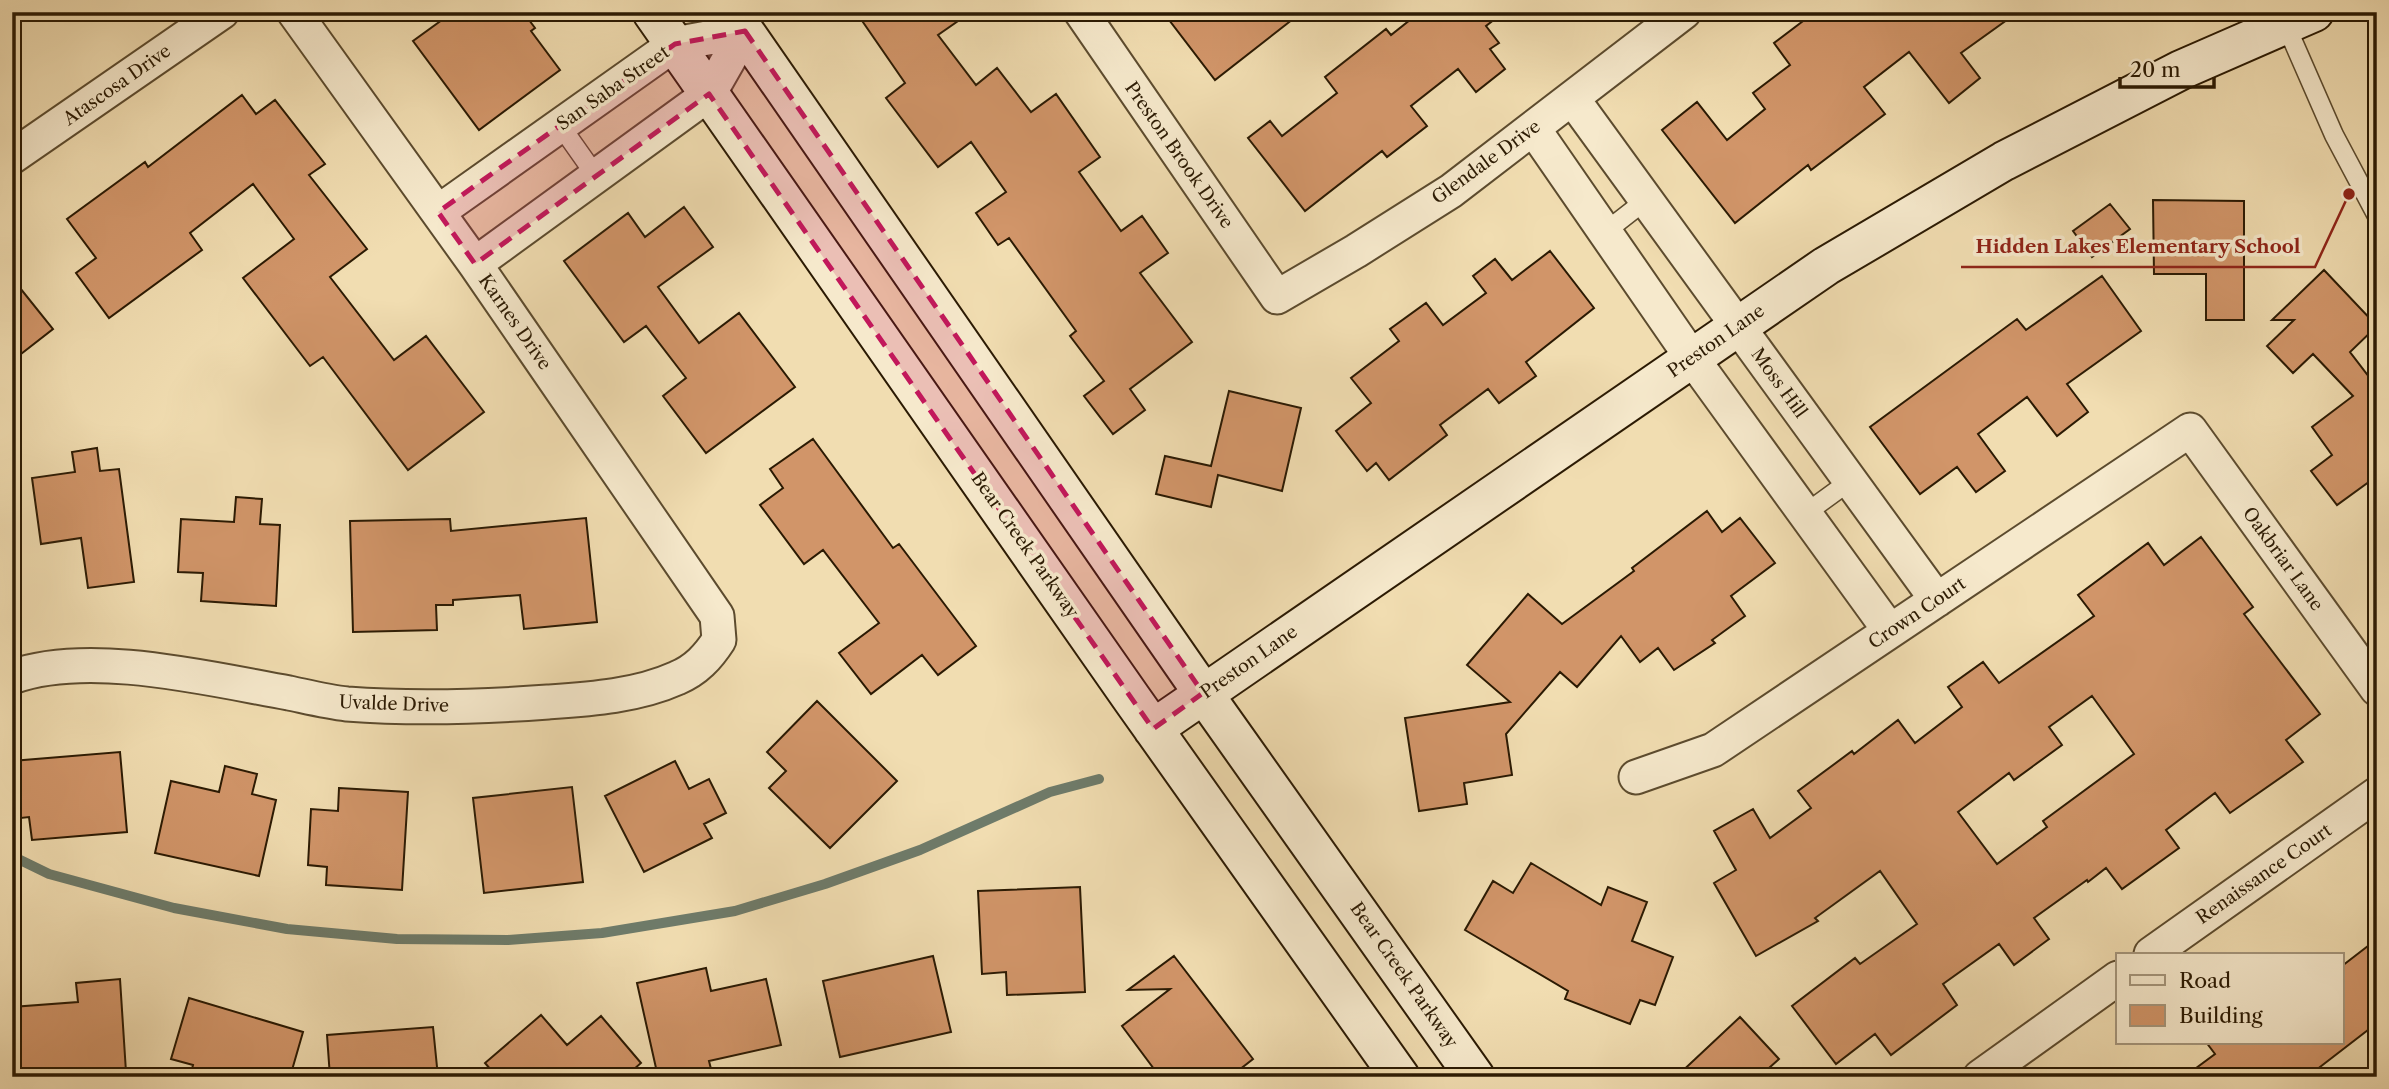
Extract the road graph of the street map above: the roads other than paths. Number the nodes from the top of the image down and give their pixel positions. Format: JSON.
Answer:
{"nodes":[{"id":1,"x":222,"y":12,"type":"edge"},
{"id":2,"x":295,"y":12,"type":"edge"},
{"id":3,"x":652,"y":12,"type":"edge"},
{"id":4,"x":1081,"y":12,"type":"edge"},
{"id":5,"x":1684,"y":12,"type":"edge"},
{"id":6,"x":2300,"y":18,"type":"edge"},
{"id":7,"x":738,"y":22,"type":"edge"},
{"id":8,"x":675,"y":44,"type":"junction"},
{"id":9,"x":709,"y":94,"type":"junction"},
{"id":10,"x":1572,"y":98,"type":"junction"},
{"id":11,"x":560,"y":125,"type":"junction"},
{"id":12,"x":1533,"y":128,"type":"junction"},
{"id":13,"x":12,"y":157,"type":"edge"},
{"id":14,"x":596,"y":176,"type":"junction"},
{"id":15,"x":1646,"y":200,"type":"junction"},
{"id":16,"x":438,"y":212,"type":"junction"},
{"id":17,"x":2377,"y":216,"type":"edge"},
{"id":18,"x":1605,"y":232,"type":"junction"},
{"id":19,"x":475,"y":264,"type":"junction"},
{"id":20,"x":1277,"y":297,"type":"joint"},
{"id":21,"x":1738,"y":326,"type":"junction"},
{"id":22,"x":1692,"y":358,"type":"junction"},
{"id":23,"x":2190,"y":430,"type":"joint"},
{"id":24,"x":1850,"y":481,"type":"junction"},
{"id":25,"x":1806,"y":513,"type":"junction"},
{"id":26,"x":1937,"y":600,"type":"junction"},
{"id":27,"x":1890,"y":631,"type":"junction"},
{"id":28,"x":719,"y":640,"type":"joint"},
{"id":29,"x":12,"y":677,"type":"edge"},
{"id":30,"x":2377,"y":689,"type":"edge"},
{"id":31,"x":1203,"y":693,"type":"junction"},
{"id":32,"x":1153,"y":729,"type":"junction"},
{"id":33,"x":1636,"y":777,"type":"dead end"},
{"id":34,"x":2377,"y":794,"type":"edge"},
{"id":35,"x":2152,"y":953,"type":"edge"},
{"id":36,"x":2116,"y":979,"type":"edge"},
{"id":37,"x":1400,"y":1077,"type":"edge"},
{"id":38,"x":1475,"y":1077,"type":"edge"},
{"id":39,"x":1980,"y":1077,"type":"edge"}],
"edges":[{"from":1,"to":13,"type":"street","name":"Atascosa Drive"},
{"from":2,"to":16,"type":"street","name":"Karnes Drive"},
{"from":3,"to":8,"type":"main road","name":"Bear Creek Parkway"},
{"from":4,"to":20,"type":"street","name":"Preston Brook Drive"},
{"from":5,"to":10,"type":"street","name":"Glendale Drive"},
{"from":6,"to":17,"type":"lane"},
{"from":6,"to":21,"type":"main road","name":"Preston Lane"},
{"from":7,"to":8,"type":"street","name":"San Saba Street"},
{"from":7,"to":9,"type":"street"},
{"from":7,"to":31,"type":"main road","name":"Bear Creek Parkway"},
{"from":8,"to":9,"type":"main road","name":"Bear Creek Parkway"},
{"from":8,"to":11,"type":"street","name":"San Saba Street"},
{"from":9,"to":14,"type":"street"},
{"from":9,"to":32,"type":"main road","name":"Bear Creek Parkway"},
{"from":10,"to":12,"type":"street","name":"Glendale Drive"},
{"from":10,"to":15,"type":"street","name":"Moss Hill"},
{"from":11,"to":14,"type":"lane"},
{"from":11,"to":16,"type":"street","name":"San Saba Street"},
{"from":12,"to":18,"type":"street"},
{"from":12,"to":20,"type":"street","name":"Glendale Drive"},
{"from":14,"to":19,"type":"street"},
{"from":15,"to":18,"type":"lane"},
{"from":15,"to":21,"type":"street","name":"Moss Hill"},
{"from":16,"to":19,"type":"street","name":"Karnes Drive"},
{"from":18,"to":22,"type":"street"},
{"from":19,"to":28,"type":"street","name":"Karnes Drive"},
{"from":21,"to":22,"type":"main road","name":"Preston Lane"},
{"from":21,"to":24,"type":"street","name":"Moss Hill"},
{"from":22,"to":25,"type":"street"},
{"from":22,"to":31,"type":"main road","name":"Preston Lane"},
{"from":23,"to":26,"type":"street","name":"Crown Court"},
{"from":23,"to":30,"type":"street","name":"Oakbriar Lane"},
{"from":24,"to":25,"type":"lane"},
{"from":24,"to":26,"type":"street","name":"Moss Hill"},
{"from":25,"to":27,"type":"street"},
{"from":26,"to":27,"type":"street","name":"Crown Court"},
{"from":27,"to":33,"type":"street","name":"Crown Court"},
{"from":28,"to":29,"type":"street","name":"Uvalde Drive"},
{"from":31,"to":32,"type":"main road","name":"Preston Lane"},
{"from":31,"to":38,"type":"main road","name":"Bear Creek Parkway"},
{"from":32,"to":37,"type":"main road","name":"Bear Creek Parkway"},
{"from":34,"to":35,"type":"street","name":"Renaissance Court"},
{"from":36,"to":39,"type":"street"}]}
